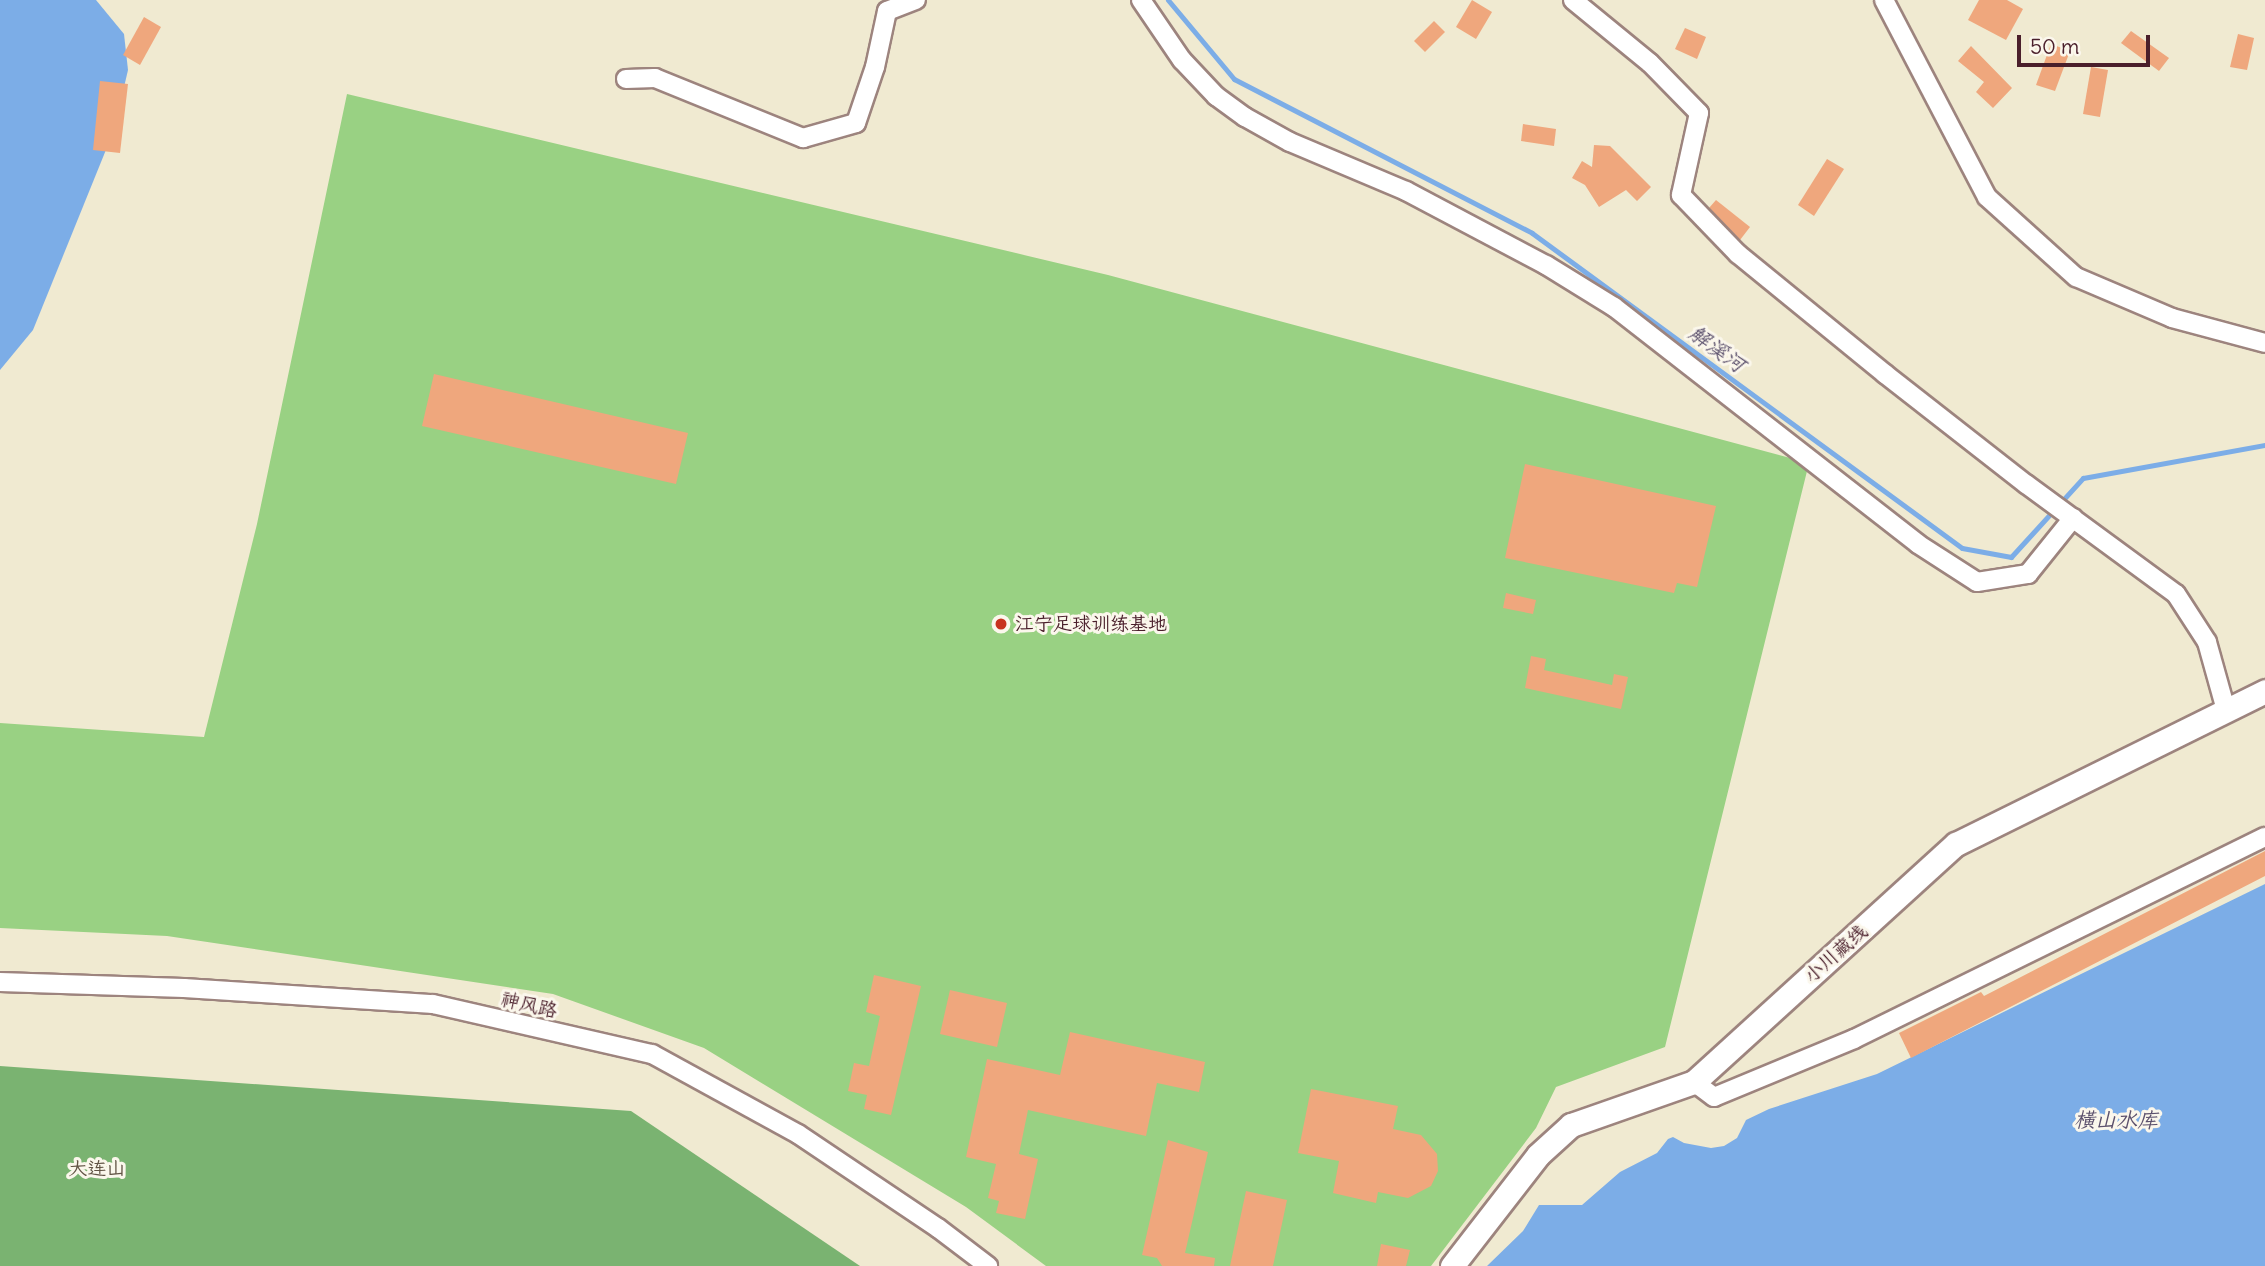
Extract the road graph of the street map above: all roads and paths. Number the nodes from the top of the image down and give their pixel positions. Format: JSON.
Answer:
{"nodes":[{"id":1,"x":916,"y":0,"type":"edge"},
{"id":2,"x":1141,"y":0,"type":"edge"},
{"id":3,"x":1573,"y":0,"type":"edge"},
{"id":4,"x":1884,"y":0,"type":"edge"},
{"id":5,"x":626,"y":79,"type":"dead end"},
{"id":6,"x":2265,"y":343,"type":"edge"},
{"id":7,"x":2073,"y":518,"type":"junction"},
{"id":8,"x":2265,"y":691,"type":"edge"},
{"id":9,"x":2226,"y":710,"type":"junction"},
{"id":10,"x":2265,"y":837,"type":"edge"},
{"id":11,"x":0,"y":982,"type":"edge"},
{"id":12,"x":1694,"y":1082,"type":"junction"},
{"id":13,"x":988,"y":1266,"type":"edge"},
{"id":14,"x":1452,"y":1266,"type":"edge"}],
"edges":[{"from":1,"to":5,"type":"street"},
{"from":2,"to":7,"type":"street"},
{"from":3,"to":7,"type":"street"},
{"from":4,"to":6,"type":"street"},
{"from":7,"to":9,"type":"street"},
{"from":8,"to":9,"type":"street","name":"小川藏线"},
{"from":9,"to":12,"type":"street","name":"小川藏线"},
{"from":10,"to":12,"type":"street"},
{"from":11,"to":13,"type":"street","name":"神风路"},
{"from":12,"to":14,"type":"street","name":"小川藏线"}]}
